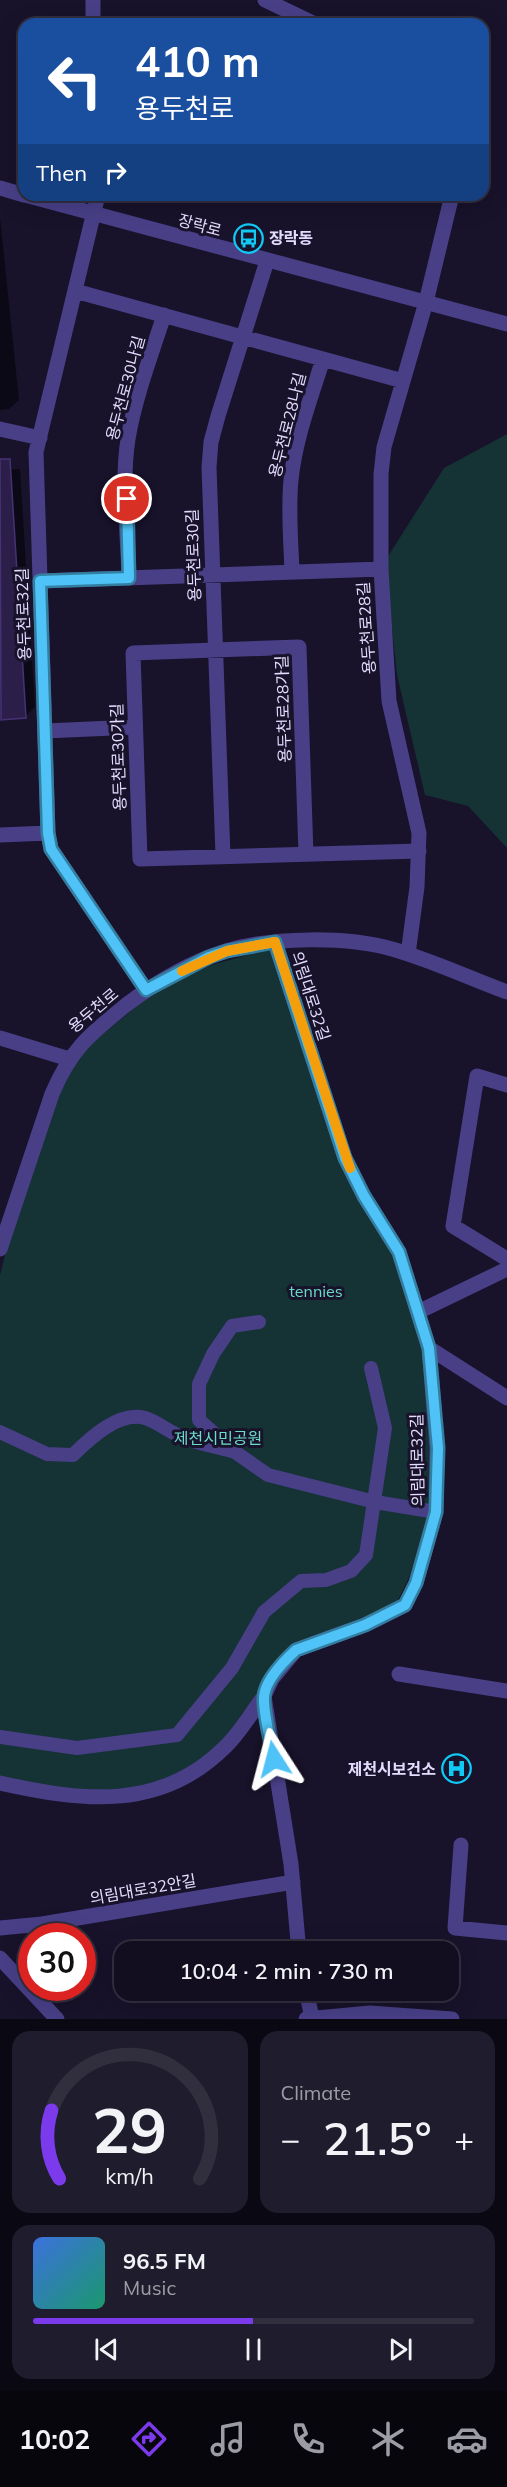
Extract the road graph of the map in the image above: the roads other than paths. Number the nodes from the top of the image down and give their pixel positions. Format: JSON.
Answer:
{"nodes":[{"id":1,"x":93,"y":0,"type":"edge"},
{"id":2,"x":265,"y":0,"type":"edge"},
{"id":3,"x":93,"y":18,"type":"edge"},
{"id":4,"x":302,"y":18,"type":"edge"},
{"id":5,"x":0,"y":188,"type":"edge"},
{"id":6,"x":18,"y":193,"type":"edge"},
{"id":7,"x":45,"y":201,"type":"edge"},
{"id":8,"x":96,"y":201,"type":"edge"},
{"id":9,"x":451,"y":201,"type":"edge"},
{"id":10,"x":93,"y":215,"type":"junction"},
{"id":11,"x":267,"y":261,"type":"junction"},
{"id":12,"x":75,"y":291,"type":"junction"},
{"id":13,"x":426,"y":302,"type":"junction"},
{"id":14,"x":164,"y":315,"type":"junction"},
{"id":15,"x":507,"y":324,"type":"edge"},
{"id":16,"x":244,"y":337,"type":"junction"},
{"id":17,"x":323,"y":359,"type":"junction"},
{"id":18,"x":403,"y":381,"type":"junction"},
{"id":19,"x":0,"y":429,"type":"edge"},
{"id":20,"x":40,"y":438,"type":"junction"},
{"id":21,"x":381,"y":569,"type":"junction"},
{"id":22,"x":292,"y":572,"type":"junction"},
{"id":23,"x":212,"y":575,"type":"junction"},
{"id":24,"x":129,"y":578,"type":"junction"},
{"id":25,"x":40,"y":581,"type":"junction"},
{"id":26,"x":215,"y":650,"type":"junction"},
{"id":27,"x":135,"y":727,"type":"junction"},
{"id":28,"x":45,"y":731,"type":"junction"},
{"id":29,"x":48,"y":833,"type":"junction"},
{"id":30,"x":0,"y":836,"type":"edge"},
{"id":31,"x":419,"y":851,"type":"junction"},
{"id":32,"x":306,"y":854,"type":"junction"},
{"id":33,"x":223,"y":856,"type":"junction"},
{"id":34,"x":275,"y":942,"type":"junction"},
{"id":35,"x":408,"y":954,"type":"junction"},
{"id":36,"x":146,"y":990,"type":"junction"},
{"id":37,"x":507,"y":992,"type":"edge"},
{"id":38,"x":0,"y":1038,"type":"edge"},
{"id":39,"x":69,"y":1059,"type":"junction"},
{"id":40,"x":507,"y":1085,"type":"edge"},
{"id":41,"x":1,"y":1241,"type":"edge"},
{"id":42,"x":507,"y":1259,"type":"edge"},
{"id":43,"x":507,"y":1269,"type":"edge"},
{"id":44,"x":418,"y":1312,"type":"junction"},
{"id":45,"x":259,"y":1322,"type":"dead end"},
{"id":46,"x":429,"y":1348,"type":"junction"},
{"id":47,"x":371,"y":1368,"type":"dead end"},
{"id":48,"x":507,"y":1398,"type":"edge"},
{"id":49,"x":0,"y":1432,"type":"edge"},
{"id":50,"x":235,"y":1452,"type":"junction"},
{"id":51,"x":375,"y":1502,"type":"junction"},
{"id":52,"x":436,"y":1512,"type":"junction"},
{"id":53,"x":399,"y":1674,"type":"dead end"},
{"id":54,"x":507,"y":1691,"type":"edge"},
{"id":55,"x":264,"y":1696,"type":"junction"},
{"id":56,"x":0,"y":1737,"type":"edge"},
{"id":57,"x":0,"y":1783,"type":"edge"},
{"id":58,"x":461,"y":1845,"type":"dead end"},
{"id":59,"x":292,"y":1882,"type":"junction"},
{"id":60,"x":0,"y":1928,"type":"edge"},
{"id":61,"x":507,"y":1933,"type":"edge"},
{"id":62,"x":298,"y":1941,"type":"edge"},
{"id":63,"x":0,"y":1958,"type":"edge"},
{"id":64,"x":307,"y":2001,"type":"edge"},
{"id":65,"x":309,"y":2018,"type":"edge"},
{"id":66,"x":57,"y":2019,"type":"edge"},
{"id":67,"x":452,"y":2019,"type":"edge"}],
"edges":[{"from":1,"to":3,"type":"street"},
{"from":2,"to":4,"type":"street"},
{"from":5,"to":6,"type":"street","name":"장락로"},
{"from":7,"to":10,"type":"street","name":"장락로"},
{"from":8,"to":10,"type":"street","name":"용두천로32길"},
{"from":9,"to":13,"type":"street","name":"용두천로28길"},
{"from":10,"to":11,"type":"street","name":"장락로"},
{"from":10,"to":12,"type":"street","name":"용두천로32길"},
{"from":11,"to":13,"type":"street","name":"장락로"},
{"from":11,"to":16,"type":"street","name":"용두천로30길"},
{"from":12,"to":14,"type":"street"},
{"from":12,"to":20,"type":"street","name":"용두천로32길"},
{"from":13,"to":15,"type":"street","name":"장락로"},
{"from":13,"to":18,"type":"street","name":"용두천로28길"},
{"from":14,"to":16,"type":"street"},
{"from":14,"to":24,"type":"street","name":"용두천로30나길"},
{"from":16,"to":17,"type":"street"},
{"from":16,"to":23,"type":"street","name":"용두천로30길"},
{"from":17,"to":18,"type":"street"},
{"from":17,"to":22,"type":"street","name":"용두천로28나길"},
{"from":18,"to":21,"type":"street","name":"용두천로28길"},
{"from":19,"to":20,"type":"street"},
{"from":20,"to":25,"type":"street","name":"용두천로32길"},
{"from":21,"to":22,"type":"street"},
{"from":21,"to":31,"type":"street","name":"용두천로28길"},
{"from":22,"to":23,"type":"street"},
{"from":23,"to":24,"type":"street"},
{"from":23,"to":26,"type":"street","name":"용두천로30길"},
{"from":24,"to":25,"type":"street"},
{"from":25,"to":28,"type":"street","name":"용두천로32길"},
{"from":26,"to":27,"type":"street","name":"용두천로30가길"},
{"from":26,"to":32,"type":"street","name":"용두천로28가길"},
{"from":26,"to":33,"type":"street","name":"용두천로30길"},
{"from":27,"to":28,"type":"street"},
{"from":27,"to":33,"type":"street","name":"용두천로30가길"},
{"from":28,"to":29,"type":"street","name":"용두천로32길"},
{"from":29,"to":30,"type":"street"},
{"from":29,"to":36,"type":"street","name":"용두천로32길"},
{"from":31,"to":32,"type":"street"},
{"from":31,"to":35,"type":"street","name":"용두천로28길"},
{"from":32,"to":33,"type":"street"},
{"from":34,"to":35,"type":"street","name":"용두천로"},
{"from":34,"to":36,"type":"street","name":"용두천로"},
{"from":34,"to":44,"type":"street","name":"의림대로32길"},
{"from":35,"to":37,"type":"street","name":"용두천로"},
{"from":36,"to":39,"type":"street","name":"용두천로"},
{"from":38,"to":39,"type":"street"},
{"from":39,"to":41,"type":"street","name":"용두천로"},
{"from":40,"to":42,"type":"street"},
{"from":43,"to":44,"type":"street"},
{"from":44,"to":46,"type":"street","name":"의림대로32길"},
{"from":45,"to":50,"type":"street"},
{"from":46,"to":48,"type":"street"},
{"from":46,"to":52,"type":"street","name":"의림대로32길"},
{"from":47,"to":51,"type":"street"},
{"from":49,"to":50,"type":"street"},
{"from":50,"to":51,"type":"street"},
{"from":51,"to":52,"type":"street"},
{"from":51,"to":56,"type":"street"},
{"from":52,"to":55,"type":"street","name":"의림대로32길"},
{"from":53,"to":54,"type":"street"},
{"from":55,"to":57,"type":"street","name":"의림대로32길"},
{"from":55,"to":59,"type":"street"},
{"from":58,"to":61,"type":"street"},
{"from":59,"to":60,"type":"street","name":"의림대로32안길"},
{"from":59,"to":62,"type":"street"},
{"from":63,"to":66,"type":"street"},
{"from":64,"to":65,"type":"street"},
{"from":65,"to":67,"type":"street"}]}
